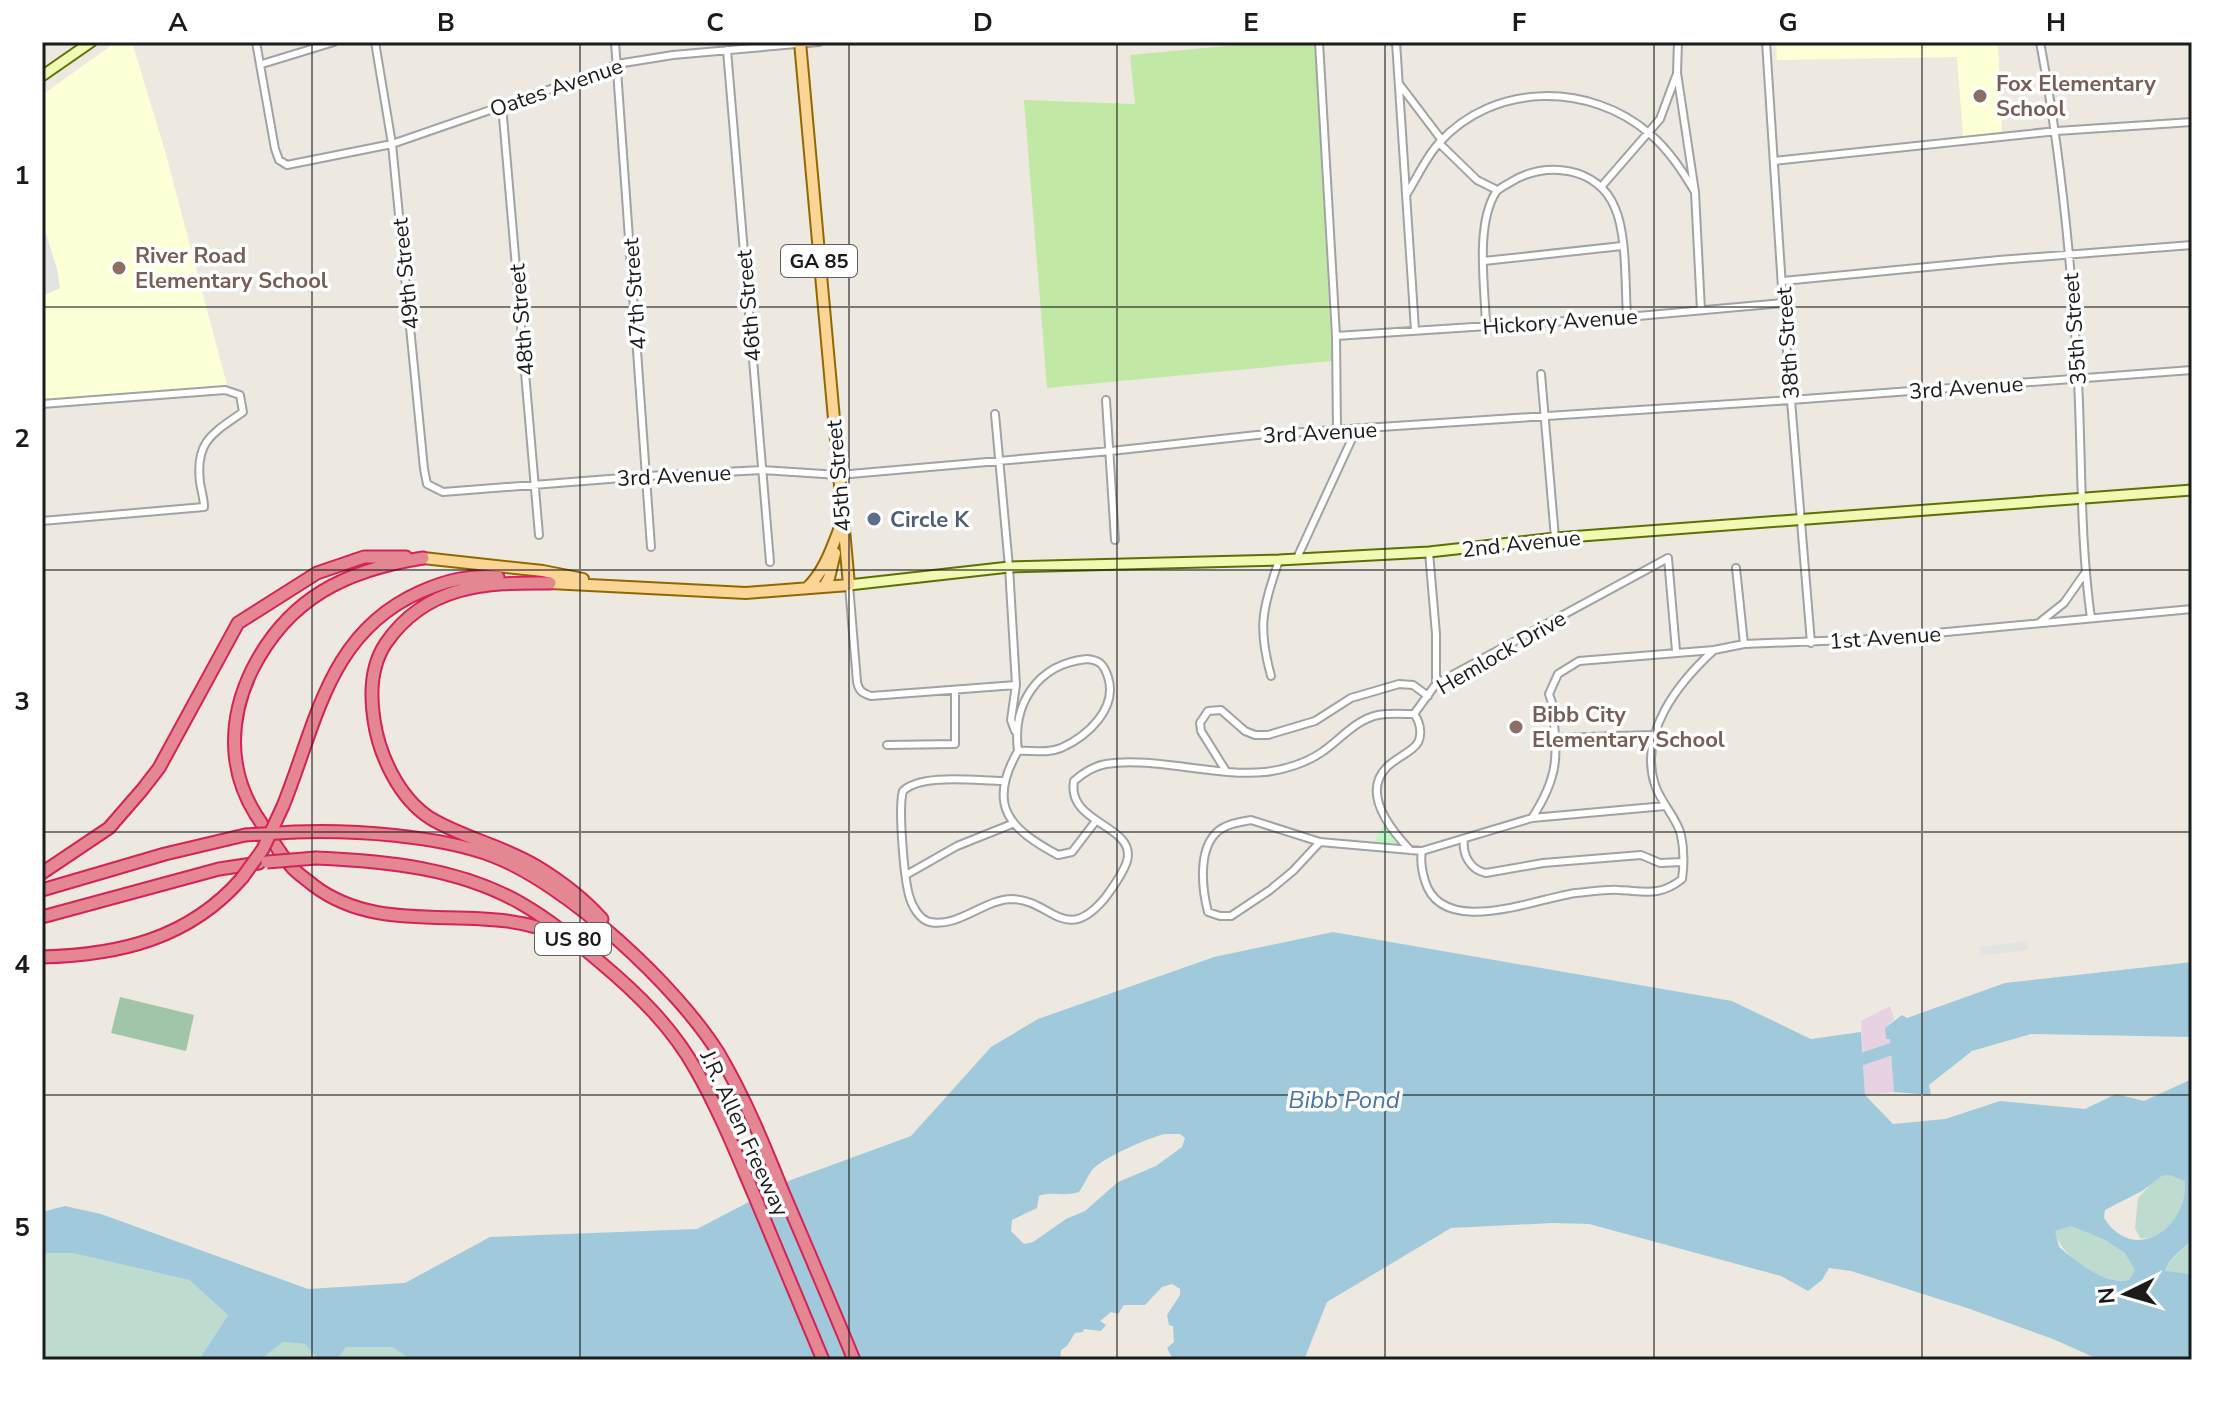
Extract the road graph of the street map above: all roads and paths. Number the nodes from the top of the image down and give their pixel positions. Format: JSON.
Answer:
{"nodes":[{"id":1,"x":91,"y":42,"type":"edge"},
{"id":2,"x":256,"y":42,"type":"edge"},
{"id":3,"x":334,"y":42,"type":"edge"},
{"id":4,"x":375,"y":42,"type":"edge"},
{"id":5,"x":615,"y":42,"type":"edge"},
{"id":6,"x":819,"y":42,"type":"edge"},
{"id":7,"x":1319,"y":42,"type":"edge"},
{"id":8,"x":1396,"y":42,"type":"edge"},
{"id":9,"x":1678,"y":42,"type":"edge"},
{"id":10,"x":1766,"y":42,"type":"edge"},
{"id":11,"x":2040,"y":42,"type":"edge"},
{"id":12,"x":800,"y":43,"type":"edge"},
{"id":13,"x":727,"y":50,"type":"junction"},
{"id":14,"x":262,"y":64,"type":"junction"},
{"id":15,"x":617,"y":64,"type":"junction"},
{"id":16,"x":1677,"y":73,"type":"junction"},
{"id":17,"x":42,"y":76,"type":"edge"},
{"id":18,"x":1400,"y":85,"type":"junction"},
{"id":19,"x":502,"y":105,"type":"junction"},
{"id":20,"x":2192,"y":122,"type":"edge"},
{"id":21,"x":2057,"y":131,"type":"junction"},
{"id":22,"x":1650,"y":134,"type":"junction"},
{"id":23,"x":1439,"y":143,"type":"junction"},
{"id":24,"x":392,"y":144,"type":"junction"},
{"id":25,"x":1774,"y":161,"type":"junction"},
{"id":26,"x":1601,"y":187,"type":"junction"},
{"id":27,"x":1497,"y":190,"type":"junction"},
{"id":28,"x":1695,"y":192,"type":"junction"},
{"id":29,"x":1406,"y":195,"type":"junction"},
{"id":30,"x":2192,"y":245,"type":"edge"},
{"id":31,"x":1622,"y":246,"type":"junction"},
{"id":32,"x":2069,"y":254,"type":"junction"},
{"id":33,"x":1484,"y":261,"type":"junction"},
{"id":34,"x":1783,"y":281,"type":"junction"},
{"id":35,"x":1783,"y":303,"type":"junction"},
{"id":36,"x":1701,"y":310,"type":"junction"},
{"id":37,"x":1627,"y":317,"type":"junction"},
{"id":38,"x":1486,"y":325,"type":"junction"},
{"id":39,"x":1415,"y":330,"type":"junction"},
{"id":40,"x":1336,"y":336,"type":"junction"},
{"id":41,"x":2192,"y":370,"type":"edge"},
{"id":42,"x":1541,"y":374,"type":"dead end"},
{"id":43,"x":2077,"y":378,"type":"junction"},
{"id":44,"x":1106,"y":400,"type":"dead end"},
{"id":45,"x":1791,"y":400,"type":"junction"},
{"id":46,"x":42,"y":404,"type":"edge"},
{"id":47,"x":995,"y":414,"type":"dead end"},
{"id":48,"x":1544,"y":417,"type":"junction"},
{"id":49,"x":1356,"y":430,"type":"junction"},
{"id":50,"x":1337,"y":431,"type":"junction"},
{"id":51,"x":1111,"y":451,"type":"junction"},
{"id":52,"x":998,"y":459,"type":"junction"},
{"id":53,"x":762,"y":470,"type":"junction"},
{"id":54,"x":839,"y":475,"type":"junction"},
{"id":55,"x":647,"y":476,"type":"junction"},
{"id":56,"x":535,"y":485,"type":"junction"},
{"id":57,"x":2192,"y":490,"type":"edge"},
{"id":58,"x":449,"y":491,"type":"joint"},
{"id":59,"x":2083,"y":500,"type":"junction"},
{"id":60,"x":42,"y":521,"type":"edge"},
{"id":61,"x":1801,"y":521,"type":"junction"},
{"id":62,"x":842,"y":523,"type":"junction"},
{"id":63,"x":539,"y":535,"type":"dead end"},
{"id":64,"x":837,"y":535,"type":"junction"},
{"id":65,"x":1555,"y":538,"type":"junction"},
{"id":66,"x":1115,"y":540,"type":"dead end"},
{"id":67,"x":651,"y":547,"type":"dead end"},
{"id":68,"x":1429,"y":552,"type":"junction"},
{"id":69,"x":423,"y":558,"type":"junction"},
{"id":70,"x":1297,"y":558,"type":"junction"},
{"id":71,"x":1279,"y":560,"type":"junction"},
{"id":72,"x":770,"y":562,"type":"dead end"},
{"id":73,"x":1009,"y":567,"type":"junction"},
{"id":74,"x":1736,"y":568,"type":"dead end"},
{"id":75,"x":2085,"y":573,"type":"junction"},
{"id":76,"x":550,"y":583,"type":"junction"},
{"id":77,"x":608,"y":585,"type":"junction"},
{"id":78,"x":849,"y":585,"type":"junction"},
{"id":79,"x":824,"y":587,"type":"junction"},
{"id":80,"x":807,"y":588,"type":"junction"},
{"id":81,"x":2192,"y":609,"type":"edge"},
{"id":82,"x":2091,"y":618,"type":"junction"},
{"id":83,"x":2037,"y":624,"type":"junction"},
{"id":84,"x":1811,"y":643,"type":"junction"},
{"id":85,"x":1744,"y":644,"type":"junction"},
{"id":86,"x":1714,"y":650,"type":"junction"},
{"id":87,"x":1676,"y":651,"type":"junction"},
{"id":88,"x":1271,"y":676,"type":"dead end"},
{"id":89,"x":1436,"y":684,"type":"junction"},
{"id":90,"x":1016,"y":685,"type":"junction"},
{"id":91,"x":955,"y":690,"type":"junction"},
{"id":92,"x":1428,"y":696,"type":"junction"},
{"id":93,"x":1414,"y":714,"type":"junction"},
{"id":94,"x":1015,"y":731,"type":"junction"},
{"id":95,"x":1653,"y":735,"type":"junction"},
{"id":96,"x":1555,"y":738,"type":"junction"},
{"id":97,"x":887,"y":745,"type":"dead end"},
{"id":98,"x":1018,"y":751,"type":"junction"},
{"id":99,"x":1226,"y":771,"type":"junction"},
{"id":100,"x":1003,"y":781,"type":"junction"},
{"id":101,"x":1665,"y":806,"type":"junction"},
{"id":102,"x":1532,"y":818,"type":"junction"},
{"id":103,"x":1095,"y":822,"type":"junction"},
{"id":104,"x":1012,"y":824,"type":"junction"},
{"id":105,"x":1464,"y":839,"type":"junction"},
{"id":106,"x":1320,"y":842,"type":"junction"},
{"id":107,"x":1410,"y":850,"type":"junction"},
{"id":108,"x":1422,"y":851,"type":"junction"},
{"id":109,"x":1683,"y":862,"type":"junction"},
{"id":110,"x":42,"y":873,"type":"edge"},
{"id":111,"x":906,"y":875,"type":"junction"},
{"id":112,"x":42,"y":890,"type":"edge"},
{"id":113,"x":42,"y":917,"type":"edge"},
{"id":114,"x":42,"y":957,"type":"edge"},
{"id":115,"x":596,"y":958,"type":"junction"},
{"id":116,"x":677,"y":998,"type":"junction"},
{"id":117,"x":823,"y":1360,"type":"edge"},
{"id":118,"x":854,"y":1360,"type":"edge"}],
"edges":[{"from":1,"to":17,"type":"main road"},
{"from":2,"to":14,"type":"street"},
{"from":3,"to":14,"type":"street"},
{"from":4,"to":24,"type":"street","name":"49th Street"},
{"from":5,"to":15,"type":"street","name":"47th Street"},
{"from":6,"to":12,"type":"street","name":"Oates Avenue"},
{"from":7,"to":40,"type":"street"},
{"from":8,"to":18,"type":"street"},
{"from":9,"to":16,"type":"street"},
{"from":10,"to":25,"type":"street","name":"38th Street"},
{"from":11,"to":21,"type":"street","name":"35th Street"},
{"from":12,"to":13,"type":"street","name":"Oates Avenue"},
{"from":12,"to":54,"type":"main road","name":"45th Street","number":"GA 85"},
{"from":13,"to":15,"type":"street","name":"Oates Avenue"},
{"from":13,"to":53,"type":"street","name":"46th Street"},
{"from":14,"to":24,"type":"street","name":"Oates Avenue"},
{"from":15,"to":19,"type":"street","name":"Oates Avenue"},
{"from":15,"to":55,"type":"street","name":"47th Street"},
{"from":16,"to":22,"type":"street"},
{"from":16,"to":28,"type":"street"},
{"from":18,"to":23,"type":"street"},
{"from":18,"to":29,"type":"street"},
{"from":19,"to":24,"type":"street","name":"Oates Avenue"},
{"from":19,"to":56,"type":"street","name":"48th Street"},
{"from":20,"to":21,"type":"street"},
{"from":21,"to":25,"type":"street"},
{"from":21,"to":32,"type":"street","name":"35th Street"},
{"from":22,"to":23,"type":"street"},
{"from":22,"to":26,"type":"street"},
{"from":22,"to":28,"type":"street"},
{"from":23,"to":27,"type":"street"},
{"from":23,"to":29,"type":"street"},
{"from":24,"to":58,"type":"street","name":"49th Street"},
{"from":25,"to":34,"type":"street","name":"38th Street"},
{"from":26,"to":27,"type":"street"},
{"from":26,"to":31,"type":"street"},
{"from":27,"to":33,"type":"street"},
{"from":28,"to":36,"type":"street"},
{"from":29,"to":39,"type":"street"},
{"from":30,"to":32,"type":"street"},
{"from":31,"to":33,"type":"street"},
{"from":31,"to":37,"type":"street"},
{"from":32,"to":34,"type":"street"},
{"from":32,"to":43,"type":"street","name":"35th Street"},
{"from":33,"to":38,"type":"street"},
{"from":34,"to":35,"type":"street","name":"38th Street"},
{"from":35,"to":36,"type":"street","name":"Hickory Avenue"},
{"from":35,"to":45,"type":"street","name":"38th Street"},
{"from":36,"to":37,"type":"street","name":"Hickory Avenue"},
{"from":37,"to":38,"type":"street","name":"Hickory Avenue"},
{"from":38,"to":39,"type":"street","name":"Hickory Avenue"},
{"from":39,"to":40,"type":"street","name":"Hickory Avenue"},
{"from":40,"to":50,"type":"street"},
{"from":41,"to":43,"type":"street","name":"3rd Avenue"},
{"from":42,"to":48,"type":"street"},
{"from":43,"to":45,"type":"street","name":"3rd Avenue"},
{"from":43,"to":59,"type":"street","name":"35th Street"},
{"from":44,"to":51,"type":"street"},
{"from":45,"to":48,"type":"street","name":"3rd Avenue"},
{"from":45,"to":61,"type":"street","name":"38th Street"},
{"from":46,"to":60,"type":"street"},
{"from":47,"to":52,"type":"street"},
{"from":48,"to":49,"type":"street","name":"3rd Avenue"},
{"from":48,"to":65,"type":"street"},
{"from":49,"to":50,"type":"street","name":"3rd Avenue"},
{"from":49,"to":70,"type":"street"},
{"from":50,"to":51,"type":"street","name":"3rd Avenue"},
{"from":51,"to":52,"type":"street","name":"3rd Avenue"},
{"from":51,"to":66,"type":"street"},
{"from":52,"to":54,"type":"street","name":"3rd Avenue"},
{"from":52,"to":73,"type":"street"},
{"from":53,"to":54,"type":"street","name":"3rd Avenue"},
{"from":53,"to":55,"type":"street","name":"3rd Avenue"},
{"from":53,"to":72,"type":"street","name":"46th Street"},
{"from":54,"to":62,"type":"main road","name":"45th Street","number":"GA 85"},
{"from":55,"to":56,"type":"street","name":"3rd Avenue"},
{"from":55,"to":67,"type":"street","name":"47th Street"},
{"from":56,"to":58,"type":"street","name":"3rd Avenue"},
{"from":56,"to":63,"type":"street","name":"48th Street"},
{"from":57,"to":59,"type":"main road","name":"2nd Avenue"},
{"from":59,"to":61,"type":"main road","name":"2nd Avenue"},
{"from":59,"to":75,"type":"street","name":"35th Street"},
{"from":61,"to":65,"type":"main road","name":"2nd Avenue"},
{"from":61,"to":84,"type":"street","name":"38th Street"},
{"from":62,"to":64,"type":"main road"},
{"from":62,"to":78,"type":"main road","name":"45th Street","number":"GA 85"},
{"from":64,"to":79,"type":"main road"},
{"from":64,"to":80,"type":"main road"},
{"from":65,"to":68,"type":"main road","name":"2nd Avenue"},
{"from":68,"to":70,"type":"main road","name":"2nd Avenue"},
{"from":68,"to":89,"type":"street"},
{"from":69,"to":77,"type":"main road"},
{"from":69,"to":110,"type":"highway"},
{"from":69,"to":115,"type":"highway"},
{"from":70,"to":71,"type":"main road","name":"2nd Avenue"},
{"from":71,"to":73,"type":"main road","name":"2nd Avenue"},
{"from":71,"to":88,"type":"street"},
{"from":73,"to":78,"type":"main road","name":"2nd Avenue"},
{"from":73,"to":90,"type":"street"},
{"from":74,"to":85,"type":"street"},
{"from":75,"to":82,"type":"street","name":"35th Street"},
{"from":75,"to":83,"type":"street"},
{"from":76,"to":77,"type":"main road"},
{"from":76,"to":114,"type":"highway","bridge":true},
{"from":76,"to":116,"type":"highway"},
{"from":77,"to":80,"type":"main road"},
{"from":78,"to":79,"type":"main road"},
{"from":78,"to":91,"type":"street","name":"45th Street"},
{"from":79,"to":80,"type":"main road"},
{"from":81,"to":82,"type":"street","name":"1st Avenue"},
{"from":82,"to":83,"type":"street","name":"1st Avenue"},
{"from":83,"to":84,"type":"street","name":"1st Avenue"},
{"from":84,"to":85,"type":"street","name":"1st Avenue"},
{"from":85,"to":86,"type":"street","name":"1st Avenue"},
{"from":86,"to":87,"type":"street","name":"1st Avenue"},
{"from":86,"to":95,"type":"street"},
{"from":87,"to":89,"type":"street","name":"Hemlock Drive"},
{"from":87,"to":96,"type":"street","name":"1st Avenue"},
{"from":89,"to":92,"type":"street","name":"Hemlock Drive"},
{"from":90,"to":91,"type":"street"},
{"from":90,"to":94,"type":"street"},
{"from":91,"to":97,"type":"street"},
{"from":92,"to":93,"type":"street","name":"Hemlock Drive"},
{"from":92,"to":99,"type":"street"},
{"from":93,"to":99,"type":"street"},
{"from":93,"to":107,"type":"street"},
{"from":94,"to":98,"type":"street"},
{"from":94,"to":98,"type":"street"},
{"from":95,"to":96,"type":"street"},
{"from":95,"to":101,"type":"street"},
{"from":96,"to":102,"type":"street"},
{"from":98,"to":100,"type":"street"},
{"from":99,"to":103,"type":"street"},
{"from":100,"to":104,"type":"street"},
{"from":100,"to":111,"type":"street"},
{"from":101,"to":102,"type":"street"},
{"from":101,"to":109,"type":"street"},
{"from":102,"to":105,"type":"street"},
{"from":103,"to":104,"type":"street"},
{"from":103,"to":111,"type":"street"},
{"from":104,"to":111,"type":"street"},
{"from":105,"to":108,"type":"street"},
{"from":105,"to":109,"type":"street"},
{"from":106,"to":106,"type":"street"},
{"from":106,"to":107,"type":"street"},
{"from":107,"to":108,"type":"street"},
{"from":108,"to":109,"type":"street"},
{"from":112,"to":116,"type":"highway","name":"J.R. Allen Freeway","number":"US 80","bridge":true},
{"from":113,"to":115,"type":"highway","name":"J.R. Allen Freeway","number":"US 80","bridge":true},
{"from":115,"to":117,"type":"highway","name":"J.R. Allen Freeway","number":"US 80"},
{"from":116,"to":118,"type":"highway","name":"J.R. Allen Freeway","number":"US 80"}]}
